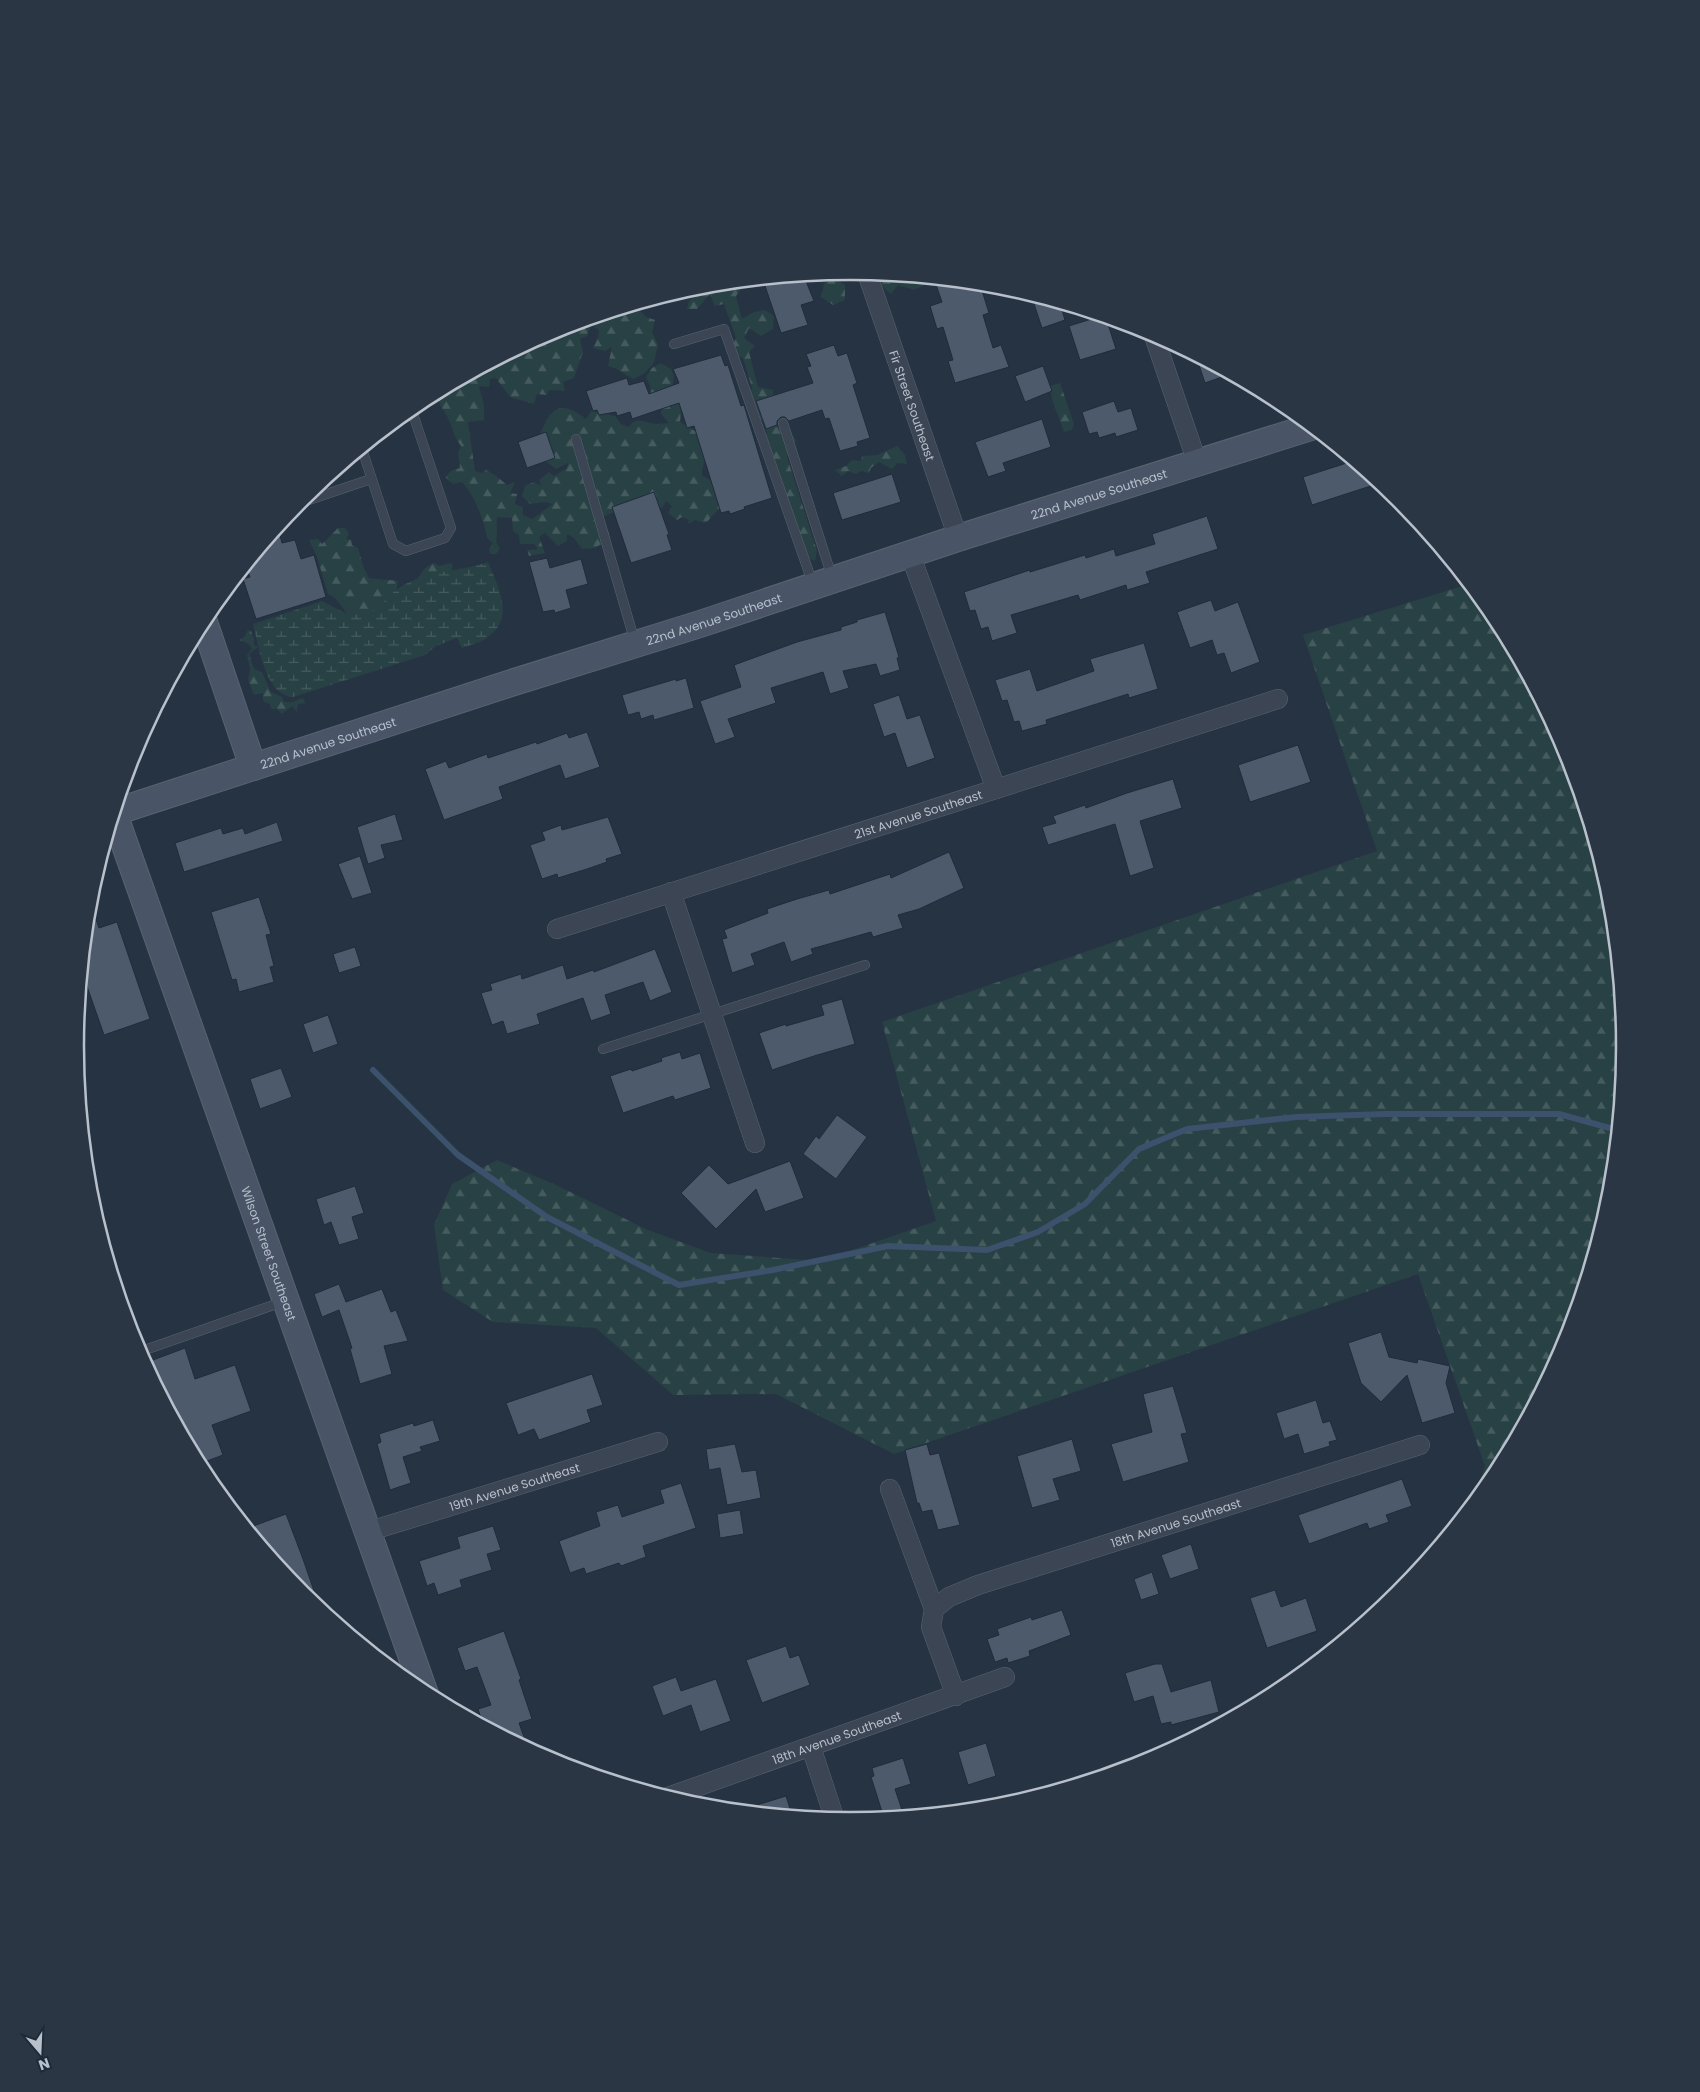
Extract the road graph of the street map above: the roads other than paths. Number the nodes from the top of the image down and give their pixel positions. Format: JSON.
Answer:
{"nodes":[{"id":1,"x":870,"y":280,"type":"edge"},
{"id":2,"x":674,"y":344,"type":"dead end"},
{"id":3,"x":1157,"y":344,"type":"edge"},
{"id":4,"x":414,"y":416,"type":"edge"},
{"id":5,"x":784,"y":423,"type":"dead end"},
{"id":6,"x":1304,"y":429,"type":"edge"},
{"id":7,"x":576,"y":439,"type":"dead end"},
{"id":8,"x":364,"y":455,"type":"edge"},
{"id":9,"x":1197,"y":462,"type":"junction"},
{"id":10,"x":371,"y":479,"type":"junction"},
{"id":11,"x":314,"y":498,"type":"edge"},
{"id":12,"x":958,"y":538,"type":"junction"},
{"id":13,"x":910,"y":554,"type":"junction"},
{"id":14,"x":824,"y":583,"type":"junction"},
{"id":15,"x":207,"y":629,"type":"edge"},
{"id":16,"x":636,"y":644,"type":"junction"},
{"id":17,"x":1278,"y":699,"type":"dead end"},
{"id":18,"x":253,"y":768,"type":"junction"},
{"id":19,"x":996,"y":789,"type":"junction"},
{"id":20,"x":121,"y":811,"type":"edge"},
{"id":21,"x":118,"y":821,"type":"edge"},
{"id":22,"x":670,"y":892,"type":"junction"},
{"id":23,"x":557,"y":928,"type":"dead end"},
{"id":24,"x":864,"y":966,"type":"dead end"},
{"id":25,"x":711,"y":1013,"type":"junction"},
{"id":26,"x":603,"y":1049,"type":"dead end"},
{"id":27,"x":755,"y":1143,"type":"dead end"},
{"id":28,"x":288,"y":1300,"type":"junction"},
{"id":29,"x":147,"y":1349,"type":"edge"},
{"id":30,"x":658,"y":1442,"type":"dead end"},
{"id":31,"x":1420,"y":1445,"type":"dead end"},
{"id":32,"x":890,"y":1489,"type":"dead end"},
{"id":33,"x":370,"y":1531,"type":"junction"},
{"id":34,"x":934,"y":1609,"type":"junction"},
{"id":35,"x":1005,"y":1678,"type":"dead end"},
{"id":36,"x":420,"y":1680,"type":"edge"},
{"id":37,"x":956,"y":1696,"type":"junction"},
{"id":38,"x":811,"y":1747,"type":"junction"},
{"id":39,"x":680,"y":1793,"type":"edge"},
{"id":40,"x":832,"y":1812,"type":"edge"}],
"edges":[{"from":1,"to":12,"type":"street","name":"Fir Street Southeast"},
{"from":2,"to":14,"type":"lane"},
{"from":3,"to":9,"type":"street"},
{"from":4,"to":10,"type":"lane"},
{"from":5,"to":14,"type":"lane"},
{"from":6,"to":9,"type":"street","name":"22nd Avenue Southeast"},
{"from":7,"to":16,"type":"lane"},
{"from":8,"to":10,"type":"lane"},
{"from":9,"to":12,"type":"street","name":"22nd Avenue Southeast"},
{"from":10,"to":11,"type":"lane"},
{"from":12,"to":13,"type":"street","name":"22nd Avenue Southeast"},
{"from":13,"to":14,"type":"street","name":"22nd Avenue Southeast"},
{"from":13,"to":19,"type":"street"},
{"from":14,"to":16,"type":"street","name":"22nd Avenue Southeast"},
{"from":15,"to":18,"type":"street"},
{"from":16,"to":18,"type":"street","name":"22nd Avenue Southeast"},
{"from":17,"to":19,"type":"street","name":"21st Avenue Southeast"},
{"from":18,"to":20,"type":"street","name":"22nd Avenue Southeast"},
{"from":19,"to":22,"type":"street","name":"21st Avenue Southeast"},
{"from":21,"to":28,"type":"street","name":"Wilson Street Southeast"},
{"from":22,"to":23,"type":"street","name":"21st Avenue Southeast"},
{"from":22,"to":25,"type":"street"},
{"from":24,"to":25,"type":"lane"},
{"from":25,"to":26,"type":"lane"},
{"from":25,"to":27,"type":"street"},
{"from":28,"to":29,"type":"lane"},
{"from":28,"to":33,"type":"street","name":"Wilson Street Southeast"},
{"from":30,"to":33,"type":"street","name":"19th Avenue Southeast"},
{"from":31,"to":34,"type":"street","name":"18th Avenue Southeast"},
{"from":32,"to":34,"type":"street"},
{"from":33,"to":36,"type":"street","name":"Wilson Street Southeast"},
{"from":34,"to":37,"type":"street"},
{"from":35,"to":37,"type":"street","name":"18th Avenue Southeast"},
{"from":37,"to":38,"type":"street","name":"18th Avenue Southeast"},
{"from":38,"to":39,"type":"street","name":"18th Avenue Southeast"},
{"from":38,"to":40,"type":"street"}]}
